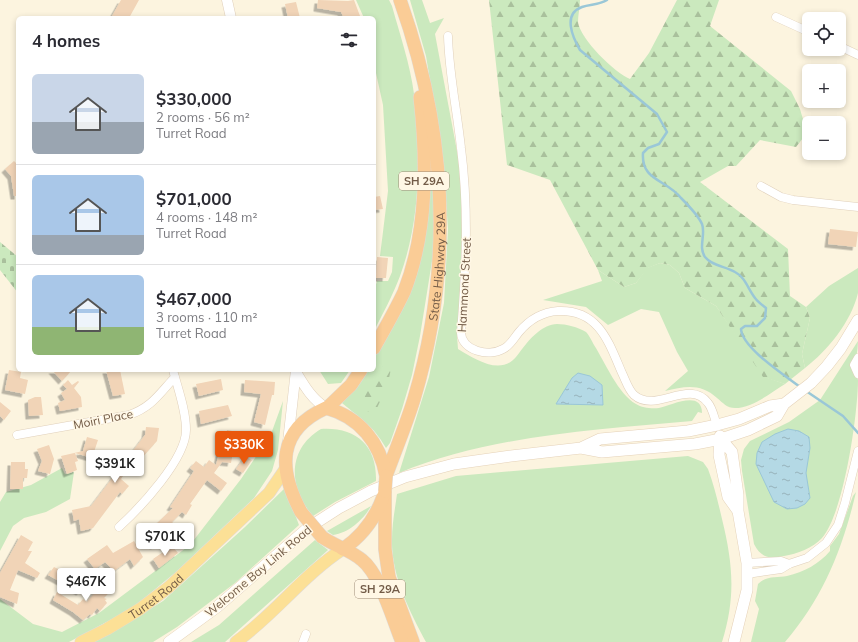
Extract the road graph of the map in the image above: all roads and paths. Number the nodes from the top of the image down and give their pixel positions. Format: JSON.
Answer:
{"nodes":[{"id":1,"x":227,"y":0,"type":"edge"},
{"id":2,"x":400,"y":0,"type":"edge"},
{"id":3,"x":231,"y":16,"type":"edge"},
{"id":4,"x":776,"y":16,"type":"dead end"},
{"id":5,"x":802,"y":29,"type":"edge"},
{"id":6,"x":448,"y":36,"type":"dead end"},
{"id":7,"x":846,"y":49,"type":"edge"},
{"id":8,"x":416,"y":51,"type":"junction"},
{"id":9,"x":858,"y":55,"type":"edge"},
{"id":10,"x":761,"y":186,"type":"dead end"},
{"id":11,"x":858,"y":207,"type":"edge"},
{"id":12,"x":858,"y":320,"type":"edge"},
{"id":13,"x":376,"y":344,"type":"edge"},
{"id":14,"x":858,"y":358,"type":"edge"},
{"id":15,"x":296,"y":372,"type":"edge"},
{"id":16,"x":297,"y":372,"type":"edge"},
{"id":17,"x":360,"y":372,"type":"edge"},
{"id":18,"x":174,"y":373,"type":"edge"},
{"id":19,"x":858,"y":374,"type":"edge"},
{"id":20,"x":789,"y":400,"type":"junction"},
{"id":21,"x":327,"y":408,"type":"junction"},
{"id":22,"x":717,"y":425,"type":"junction"},
{"id":23,"x":17,"y":435,"type":"dead end"},
{"id":24,"x":721,"y":439,"type":"junction"},
{"id":25,"x":287,"y":444,"type":"junction"},
{"id":26,"x":581,"y":448,"type":"junction"},
{"id":27,"x":858,"y":451,"type":"edge"},
{"id":28,"x":286,"y":468,"type":"junction"},
{"id":29,"x":386,"y":476,"type":"junction"},
{"id":30,"x":384,"y":498,"type":"junction"},
{"id":31,"x":119,"y":527,"type":"dead end"},
{"id":32,"x":343,"y":549,"type":"junction"},
{"id":33,"x":747,"y":568,"type":"junction"},
{"id":34,"x":82,"y":642,"type":"edge"},
{"id":35,"x":168,"y":642,"type":"edge"},
{"id":36,"x":236,"y":642,"type":"edge"},
{"id":37,"x":402,"y":642,"type":"edge"},
{"id":38,"x":413,"y":642,"type":"edge"},
{"id":39,"x":734,"y":642,"type":"edge"}],
"edges":[{"from":1,"to":3,"type":"street"},
{"from":2,"to":8,"type":"highway","name":"State Highway 29A","number":"SH 29A"},
{"from":4,"to":5,"type":"street"},
{"from":6,"to":22,"type":"street","name":"Hammond Street"},
{"from":7,"to":9,"type":"street"},
{"from":8,"to":13,"type":"highway","name":"State Highway 29A","number":"SH 29A"},
{"from":8,"to":29,"type":"highway","name":"State Highway 29A","number":"SH 29A"},
{"from":10,"to":11,"type":"street"},
{"from":12,"to":20,"type":"main road","name":"Welcome Bay Link Road"},
{"from":14,"to":19,"type":"street"},
{"from":15,"to":25,"type":"street"},
{"from":16,"to":21,"type":"street"},
{"from":17,"to":21,"type":"highway","number":"SH 29A"},
{"from":18,"to":23,"type":"street","name":"Moiri Place"},
{"from":18,"to":31,"type":"street"},
{"from":20,"to":22,"type":"main road","name":"Welcome Bay Link Road"},
{"from":20,"to":24,"type":"main road","name":"Welcome Bay Link Road"},
{"from":21,"to":25,"type":"highway","number":"SH 29A"},
{"from":21,"to":29,"type":"highway","number":"SH 29A"},
{"from":22,"to":24,"type":"main road"},
{"from":22,"to":26,"type":"main road","name":"Welcome Bay Link Road"},
{"from":24,"to":26,"type":"main road","name":"Welcome Bay Link Road"},
{"from":24,"to":33,"type":"main road"},
{"from":25,"to":28,"type":"highway","number":"SH 29A"},
{"from":26,"to":35,"type":"main road","name":"Welcome Bay Link Road"},
{"from":27,"to":33,"type":"street"},
{"from":28,"to":32,"type":"highway","number":"SH 29A","bridge":true},
{"from":28,"to":34,"type":"main road","name":"Turret Road"},
{"from":29,"to":30,"type":"highway","number":"SH 29A","bridge":true},
{"from":30,"to":32,"type":"highway","number":"SH 29A"},
{"from":30,"to":38,"type":"highway","number":"SH 29A"},
{"from":32,"to":36,"type":"main road"},
{"from":32,"to":37,"type":"highway","number":"SH 29A"},
{"from":33,"to":39,"type":"main road"}]}
